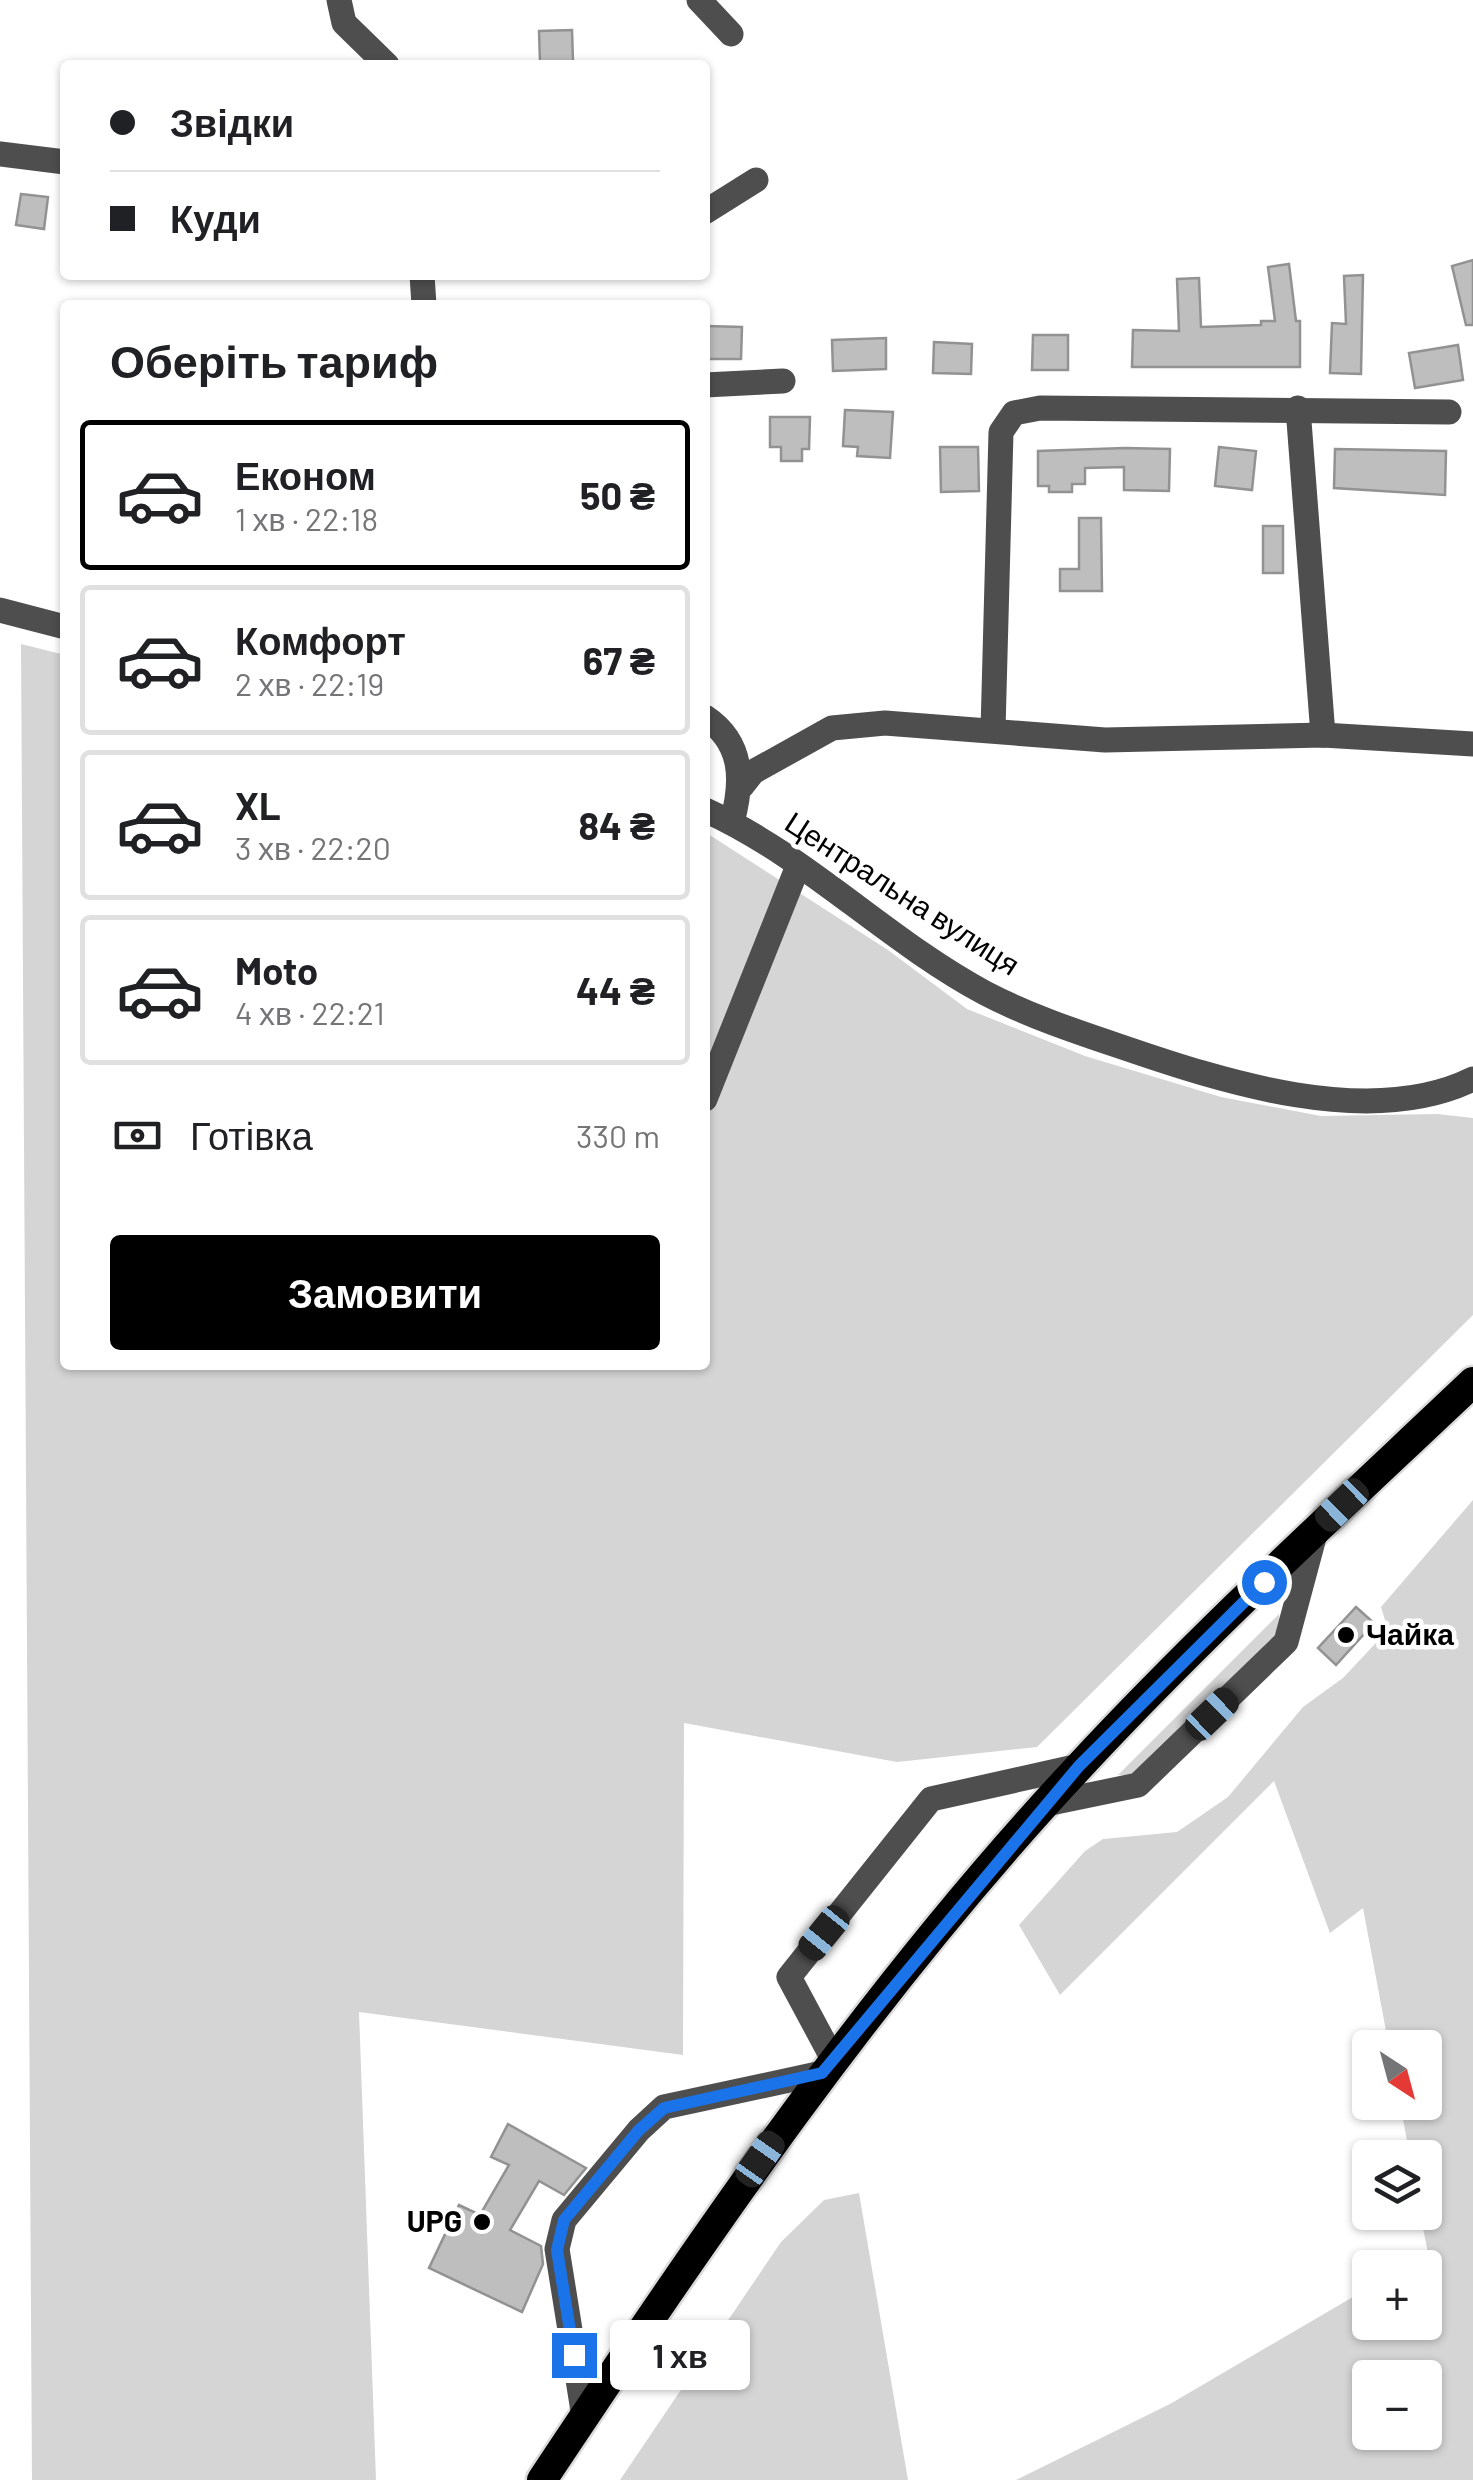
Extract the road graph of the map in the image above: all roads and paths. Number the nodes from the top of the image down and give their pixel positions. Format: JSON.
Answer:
{"nodes":[{"id":1,"x":339,"y":0,"type":"edge"},
{"id":2,"x":699,"y":0,"type":"edge"},
{"id":3,"x":731,"y":34,"type":"dead end"},
{"id":4,"x":382,"y":60,"type":"edge"},
{"id":5,"x":0,"y":154,"type":"edge"},
{"id":6,"x":60,"y":161,"type":"edge"},
{"id":7,"x":756,"y":180,"type":"dead end"},
{"id":8,"x":710,"y":209,"type":"edge"},
{"id":9,"x":783,"y":381,"type":"dead end"},
{"id":10,"x":710,"y":384,"type":"edge"},
{"id":11,"x":1298,"y":408,"type":"junction"},
{"id":12,"x":1448,"y":412,"type":"dead end"},
{"id":13,"x":0,"y":610,"type":"edge"},
{"id":14,"x":60,"y":627,"type":"edge"},
{"id":15,"x":710,"y":720,"type":"edge"},
{"id":16,"x":994,"y":730,"type":"junction"},
{"id":17,"x":1323,"y":735,"type":"junction"},
{"id":18,"x":1473,"y":744,"type":"edge"},
{"id":19,"x":742,"y":786,"type":"junction"},
{"id":20,"x":710,"y":812,"type":"edge"},
{"id":21,"x":732,"y":822,"type":"junction"},
{"id":22,"x":798,"y":866,"type":"junction"},
{"id":23,"x":1473,"y":1079,"type":"edge"},
{"id":24,"x":710,"y":1086,"type":"edge"},
{"id":25,"x":1473,"y":1382,"type":"edge"},
{"id":26,"x":1316,"y":1530,"type":"junction"},
{"id":27,"x":1079,"y":1766,"type":"junction"},
{"id":28,"x":1046,"y":1804,"type":"junction"},
{"id":29,"x":828,"y":2066,"type":"junction"},
{"id":30,"x":584,"y":2416,"type":"junction"},
{"id":31,"x":542,"y":2480,"type":"edge"}],
"edges":[{"from":1,"to":4,"type":"street"},
{"from":2,"to":3,"type":"street"},
{"from":5,"to":6,"type":"street"},
{"from":7,"to":8,"type":"street"},
{"from":9,"to":10,"type":"street"},
{"from":11,"to":12,"type":"street"},
{"from":11,"to":16,"type":"street"},
{"from":11,"to":17,"type":"street"},
{"from":13,"to":14,"type":"street"},
{"from":15,"to":19,"type":"street"},
{"from":16,"to":17,"type":"street"},
{"from":16,"to":19,"type":"street"},
{"from":17,"to":18,"type":"street"},
{"from":19,"to":21,"type":"street"},
{"from":20,"to":21,"type":"street","name":"Центральна вулиця"},
{"from":21,"to":22,"type":"street","name":"Центральна вулиця"},
{"from":22,"to":23,"type":"street","name":"Центральна вулиця"},
{"from":22,"to":24,"type":"street"},
{"from":25,"to":26,"type":"highway"},
{"from":26,"to":27,"type":"highway"},
{"from":26,"to":28,"type":"street"},
{"from":27,"to":28,"type":"highway"},
{"from":27,"to":29,"type":"street"},
{"from":28,"to":29,"type":"highway"},
{"from":29,"to":30,"type":"highway"},
{"from":29,"to":30,"type":"street"},
{"from":30,"to":31,"type":"highway"}]}
